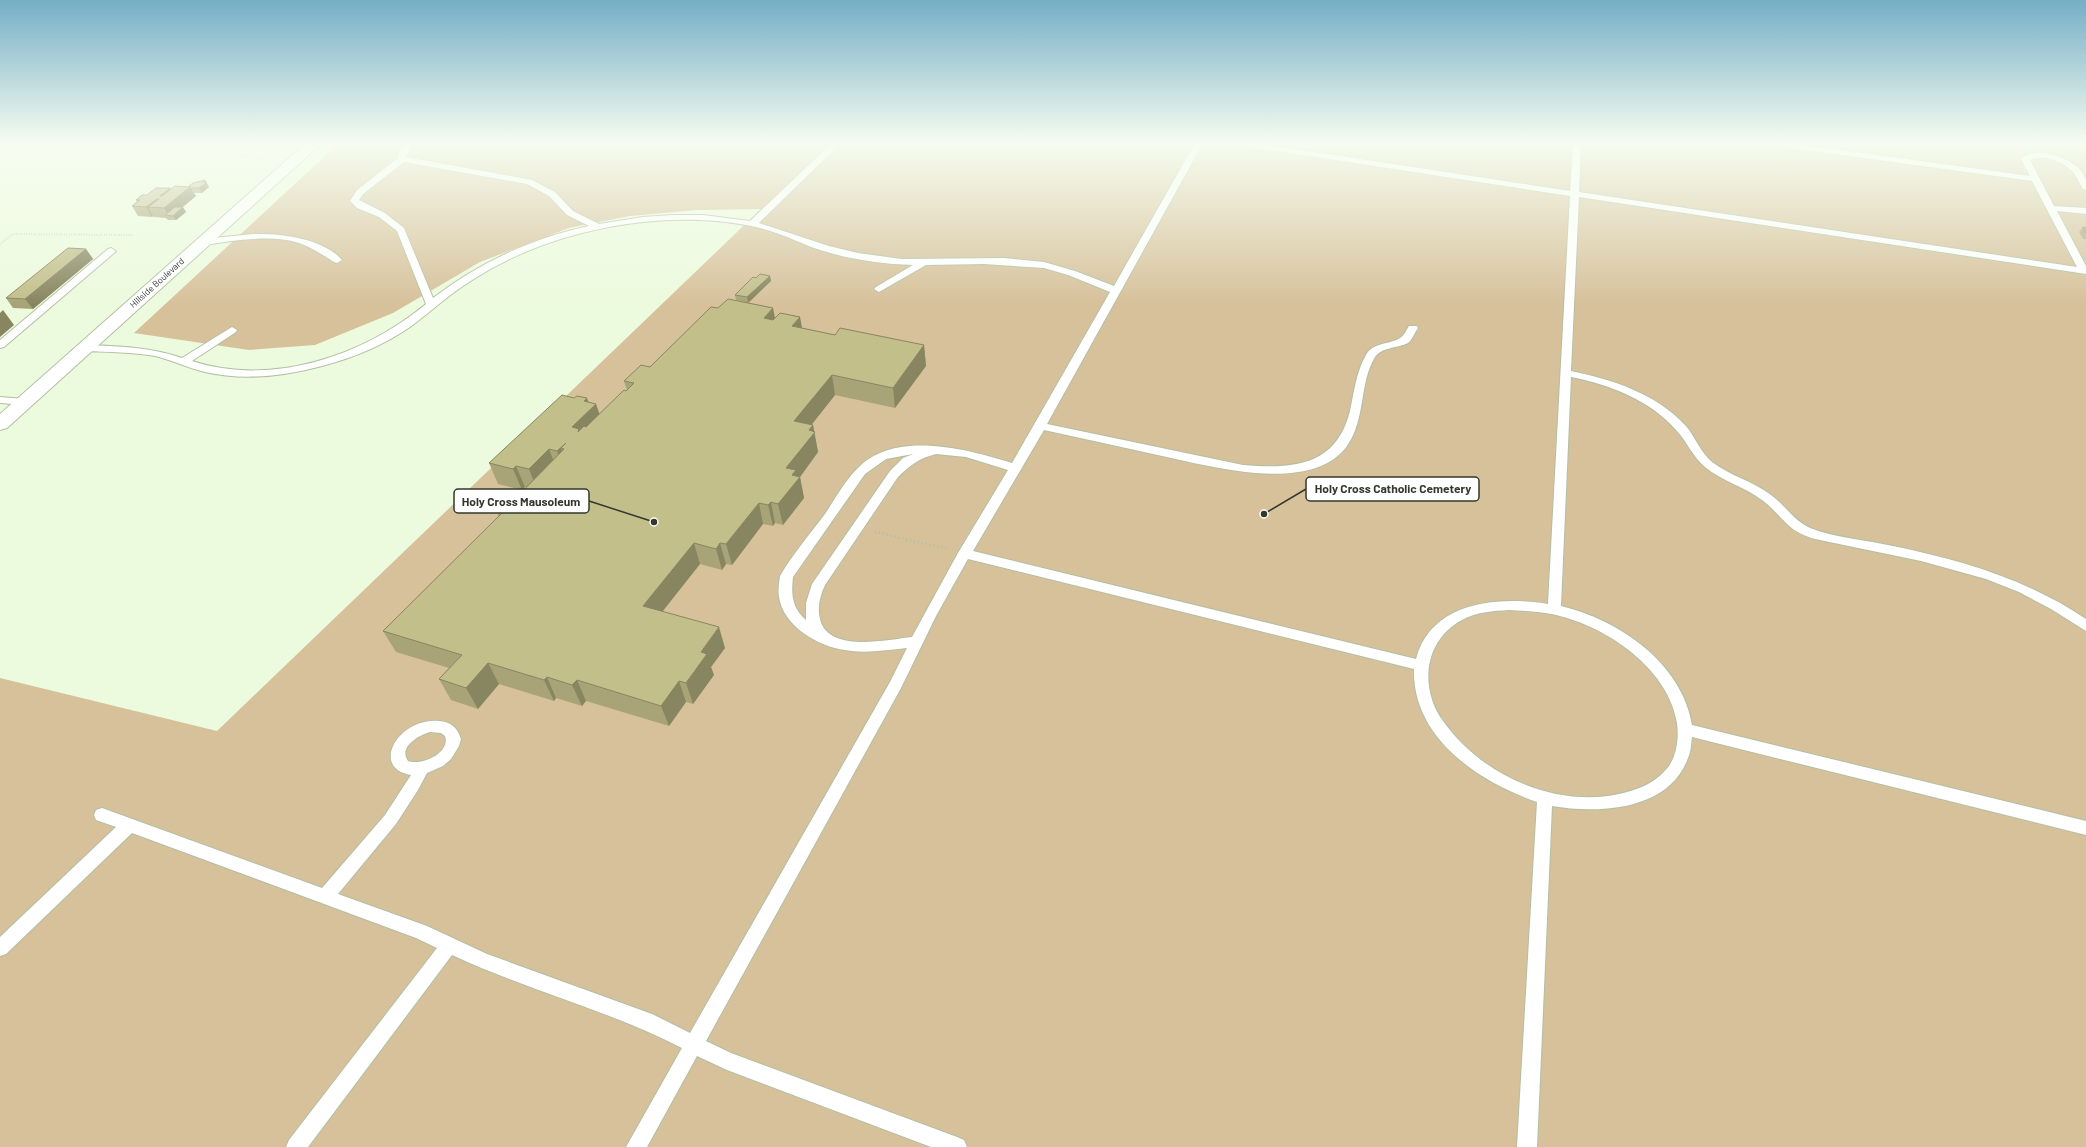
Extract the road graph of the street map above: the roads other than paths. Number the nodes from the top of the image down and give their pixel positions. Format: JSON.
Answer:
{"nodes":[{"id":1,"x":255,"y":197,"type":"edge"},
{"id":2,"x":357,"y":197,"type":"edge"},
{"id":3,"x":554,"y":197,"type":"edge"},
{"id":4,"x":781,"y":197,"type":"edge"},
{"id":5,"x":1169,"y":197,"type":"edge"},
{"id":6,"x":1574,"y":197,"type":"edge"},
{"id":7,"x":1591,"y":197,"type":"edge"},
{"id":8,"x":2044,"y":197,"type":"edge"},
{"id":9,"x":2050,"y":208,"type":"junction"},
{"id":10,"x":2086,"y":211,"type":"edge"},
{"id":11,"x":752,"y":224,"type":"junction"},
{"id":12,"x":598,"y":226,"type":"junction"},
{"id":13,"x":204,"y":242,"type":"junction"},
{"id":14,"x":111,"y":251,"type":"dead end"},
{"id":15,"x":337,"y":260,"type":"dead end"},
{"id":16,"x":923,"y":263,"type":"junction"},
{"id":17,"x":2085,"y":271,"type":"edge"},
{"id":18,"x":879,"y":289,"type":"dead end"},
{"id":19,"x":1116,"y":291,"type":"junction"},
{"id":20,"x":431,"y":305,"type":"junction"},
{"id":21,"x":1413,"y":328,"type":"dead end"},
{"id":22,"x":232,"y":330,"type":"dead end"},
{"id":23,"x":0,"y":344,"type":"edge"},
{"id":24,"x":85,"y":348,"type":"junction"},
{"id":25,"x":183,"y":362,"type":"junction"},
{"id":26,"x":1566,"y":373,"type":"junction"},
{"id":27,"x":0,"y":400,"type":"edge"},
{"id":28,"x":25,"y":402,"type":"junction"},
{"id":29,"x":0,"y":424,"type":"edge"},
{"id":30,"x":1040,"y":426,"type":"junction"},
{"id":31,"x":946,"y":448,"type":"junction"},
{"id":32,"x":1014,"y":468,"type":"junction"},
{"id":33,"x":964,"y":553,"type":"junction"},
{"id":34,"x":1554,"y":609,"type":"junction"},
{"id":35,"x":2086,"y":626,"type":"edge"},
{"id":36,"x":823,"y":638,"type":"junction"},
{"id":37,"x":916,"y":642,"type":"junction"},
{"id":38,"x":1420,"y":665,"type":"junction"},
{"id":39,"x":1686,"y":730,"type":"junction"},
{"id":40,"x":422,"y":768,"type":"dead end"},
{"id":41,"x":1545,"y":798,"type":"junction"},
{"id":42,"x":102,"y":815,"type":"dead end"},
{"id":43,"x":129,"y":825,"type":"junction"},
{"id":44,"x":2086,"y":828,"type":"edge"},
{"id":45,"x":326,"y":896,"type":"junction"},
{"id":46,"x":450,"y":944,"type":"junction"},
{"id":47,"x":0,"y":948,"type":"edge"},
{"id":48,"x":694,"y":1044,"type":"junction"},
{"id":49,"x":638,"y":1143,"type":"edge"},
{"id":50,"x":296,"y":1147,"type":"edge"},
{"id":51,"x":957,"y":1147,"type":"edge"},
{"id":52,"x":1527,"y":1147,"type":"edge"}],
"edges":[{"from":1,"to":13,"type":"main road","name":"Hillside Boulevard"},
{"from":2,"to":20,"type":"lane"},
{"from":3,"to":12,"type":"lane"},
{"from":4,"to":11,"type":"lane"},
{"from":5,"to":19,"type":"lane"},
{"from":6,"to":26,"type":"lane"},
{"from":7,"to":17,"type":"lane"},
{"from":8,"to":9,"type":"lane"},
{"from":9,"to":10,"type":"lane"},
{"from":9,"to":17,"type":"lane"},
{"from":11,"to":12,"type":"lane"},
{"from":11,"to":16,"type":"lane"},
{"from":12,"to":20,"type":"lane"},
{"from":13,"to":15,"type":"lane"},
{"from":13,"to":24,"type":"main road","name":"Hillside Boulevard"},
{"from":14,"to":23,"type":"lane"},
{"from":16,"to":18,"type":"lane"},
{"from":16,"to":19,"type":"lane"},
{"from":19,"to":30,"type":"lane"},
{"from":20,"to":25,"type":"lane"},
{"from":21,"to":30,"type":"lane"},
{"from":22,"to":25,"type":"lane"},
{"from":24,"to":25,"type":"lane"},
{"from":24,"to":28,"type":"main road","name":"Hillside Boulevard"},
{"from":26,"to":34,"type":"lane"},
{"from":26,"to":35,"type":"lane"},
{"from":27,"to":28,"type":"lane"},
{"from":28,"to":29,"type":"main road","name":"Hillside Boulevard"},
{"from":30,"to":32,"type":"lane"},
{"from":31,"to":32,"type":"lane"},
{"from":31,"to":36,"type":"lane"},
{"from":31,"to":36,"type":"lane"},
{"from":32,"to":33,"type":"lane"},
{"from":33,"to":37,"type":"lane"},
{"from":33,"to":38,"type":"lane"},
{"from":34,"to":38,"type":"lane"},
{"from":34,"to":39,"type":"lane"},
{"from":36,"to":37,"type":"lane"},
{"from":37,"to":48,"type":"lane"},
{"from":38,"to":41,"type":"lane"},
{"from":39,"to":41,"type":"lane"},
{"from":39,"to":44,"type":"lane"},
{"from":40,"to":45,"type":"lane"},
{"from":41,"to":52,"type":"lane"},
{"from":42,"to":43,"type":"lane"},
{"from":43,"to":45,"type":"lane"},
{"from":43,"to":47,"type":"lane"},
{"from":45,"to":46,"type":"lane"},
{"from":46,"to":48,"type":"lane"},
{"from":46,"to":50,"type":"lane"},
{"from":48,"to":49,"type":"lane"},
{"from":48,"to":51,"type":"lane"}]}
